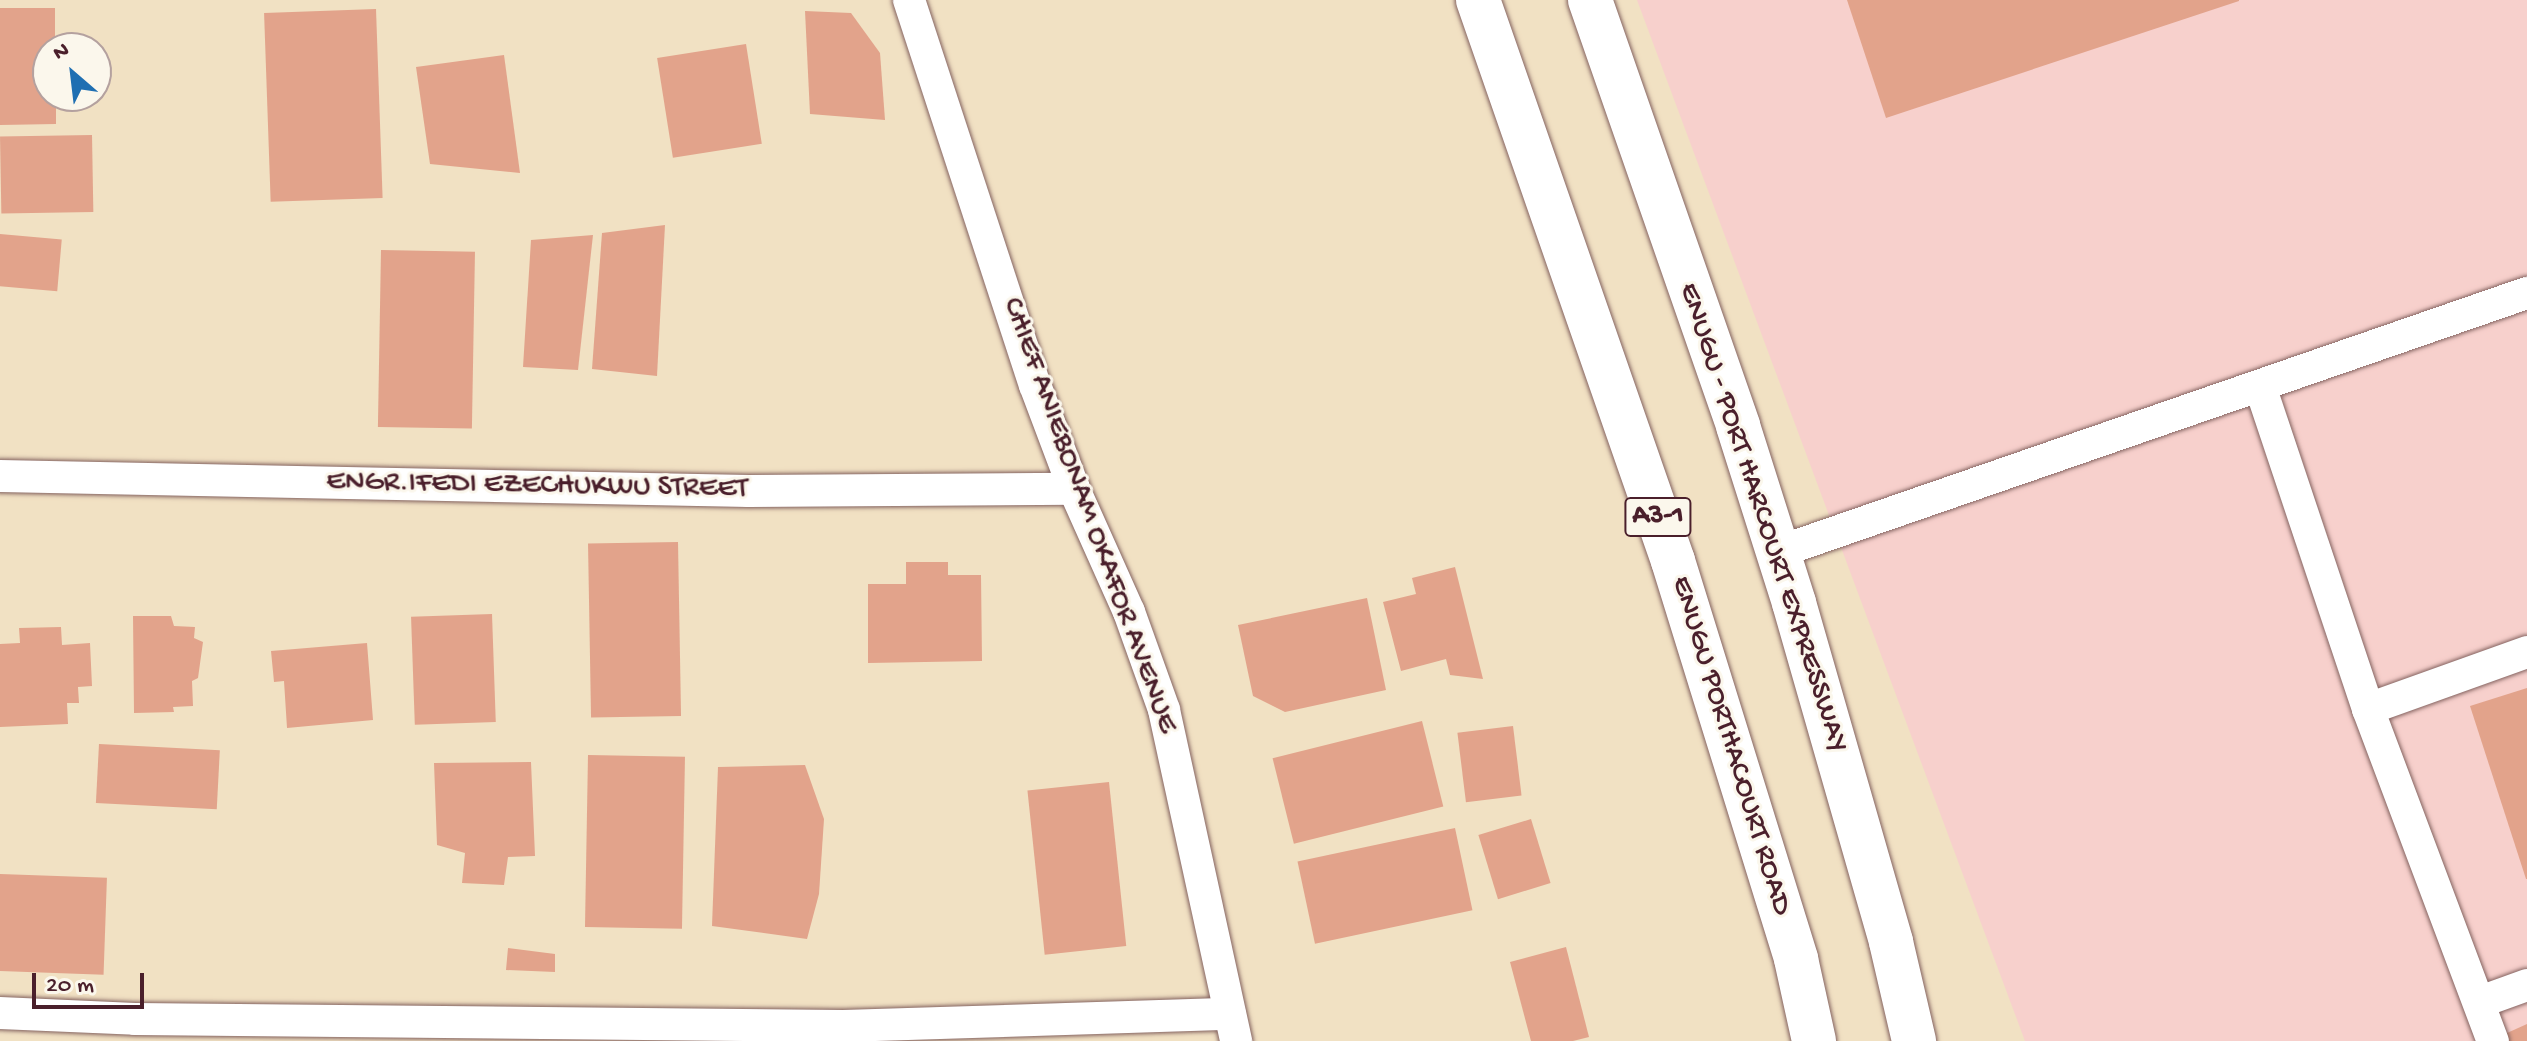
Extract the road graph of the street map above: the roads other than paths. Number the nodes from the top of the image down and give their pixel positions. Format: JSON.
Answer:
{"nodes":[{"id":1,"x":909,"y":0,"type":"edge"},
{"id":2,"x":1478,"y":0,"type":"edge"},
{"id":3,"x":1590,"y":0,"type":"edge"},
{"id":4,"x":2527,"y":293,"type":"edge"},
{"id":5,"x":2260,"y":386,"type":"junction"},
{"id":6,"x":0,"y":476,"type":"edge"},
{"id":7,"x":1074,"y":489,"type":"junction"},
{"id":8,"x":1778,"y":552,"type":"junction"},
{"id":9,"x":2527,"y":652,"type":"edge"},
{"id":10,"x":2368,"y":709,"type":"junction"},
{"id":11,"x":2527,"y":985,"type":"edge"},
{"id":12,"x":2480,"y":1002,"type":"junction"},
{"id":13,"x":0,"y":1013,"type":"edge"},
{"id":14,"x":1233,"y":1028,"type":"edge"},
{"id":15,"x":724,"y":1033,"type":"edge"},
{"id":16,"x":1814,"y":1041,"type":"edge"},
{"id":17,"x":1914,"y":1041,"type":"edge"},
{"id":18,"x":2493,"y":1041,"type":"edge"}],
"edges":[{"from":1,"to":7,"type":"street","name":"CHIEF ANIEBONAM OKAFOR AVENUE"},
{"from":2,"to":16,"type":"highway","name":"ENUGU PORTHACOURT ROAD","number":"A3-1"},
{"from":3,"to":8,"type":"highway","name":"ENUGU - PORT HARCOURT EXPRESSWAY"},
{"from":4,"to":5,"type":"street"},
{"from":5,"to":8,"type":"street"},
{"from":5,"to":10,"type":"street"},
{"from":6,"to":7,"type":"street","name":"ENGR.IFEDI EZECHUKWU STREET"},
{"from":7,"to":14,"type":"street","name":"CHIEF ANIEBONAM OKAFOR AVENUE"},
{"from":8,"to":17,"type":"highway","name":"ENUGU - PORT HARCOURT EXPRESSWAY"},
{"from":9,"to":10,"type":"street"},
{"from":10,"to":12,"type":"street"},
{"from":11,"to":12,"type":"street"},
{"from":12,"to":18,"type":"street"},
{"from":13,"to":15,"type":"street"},
{"from":14,"to":15,"type":"street"}]}
